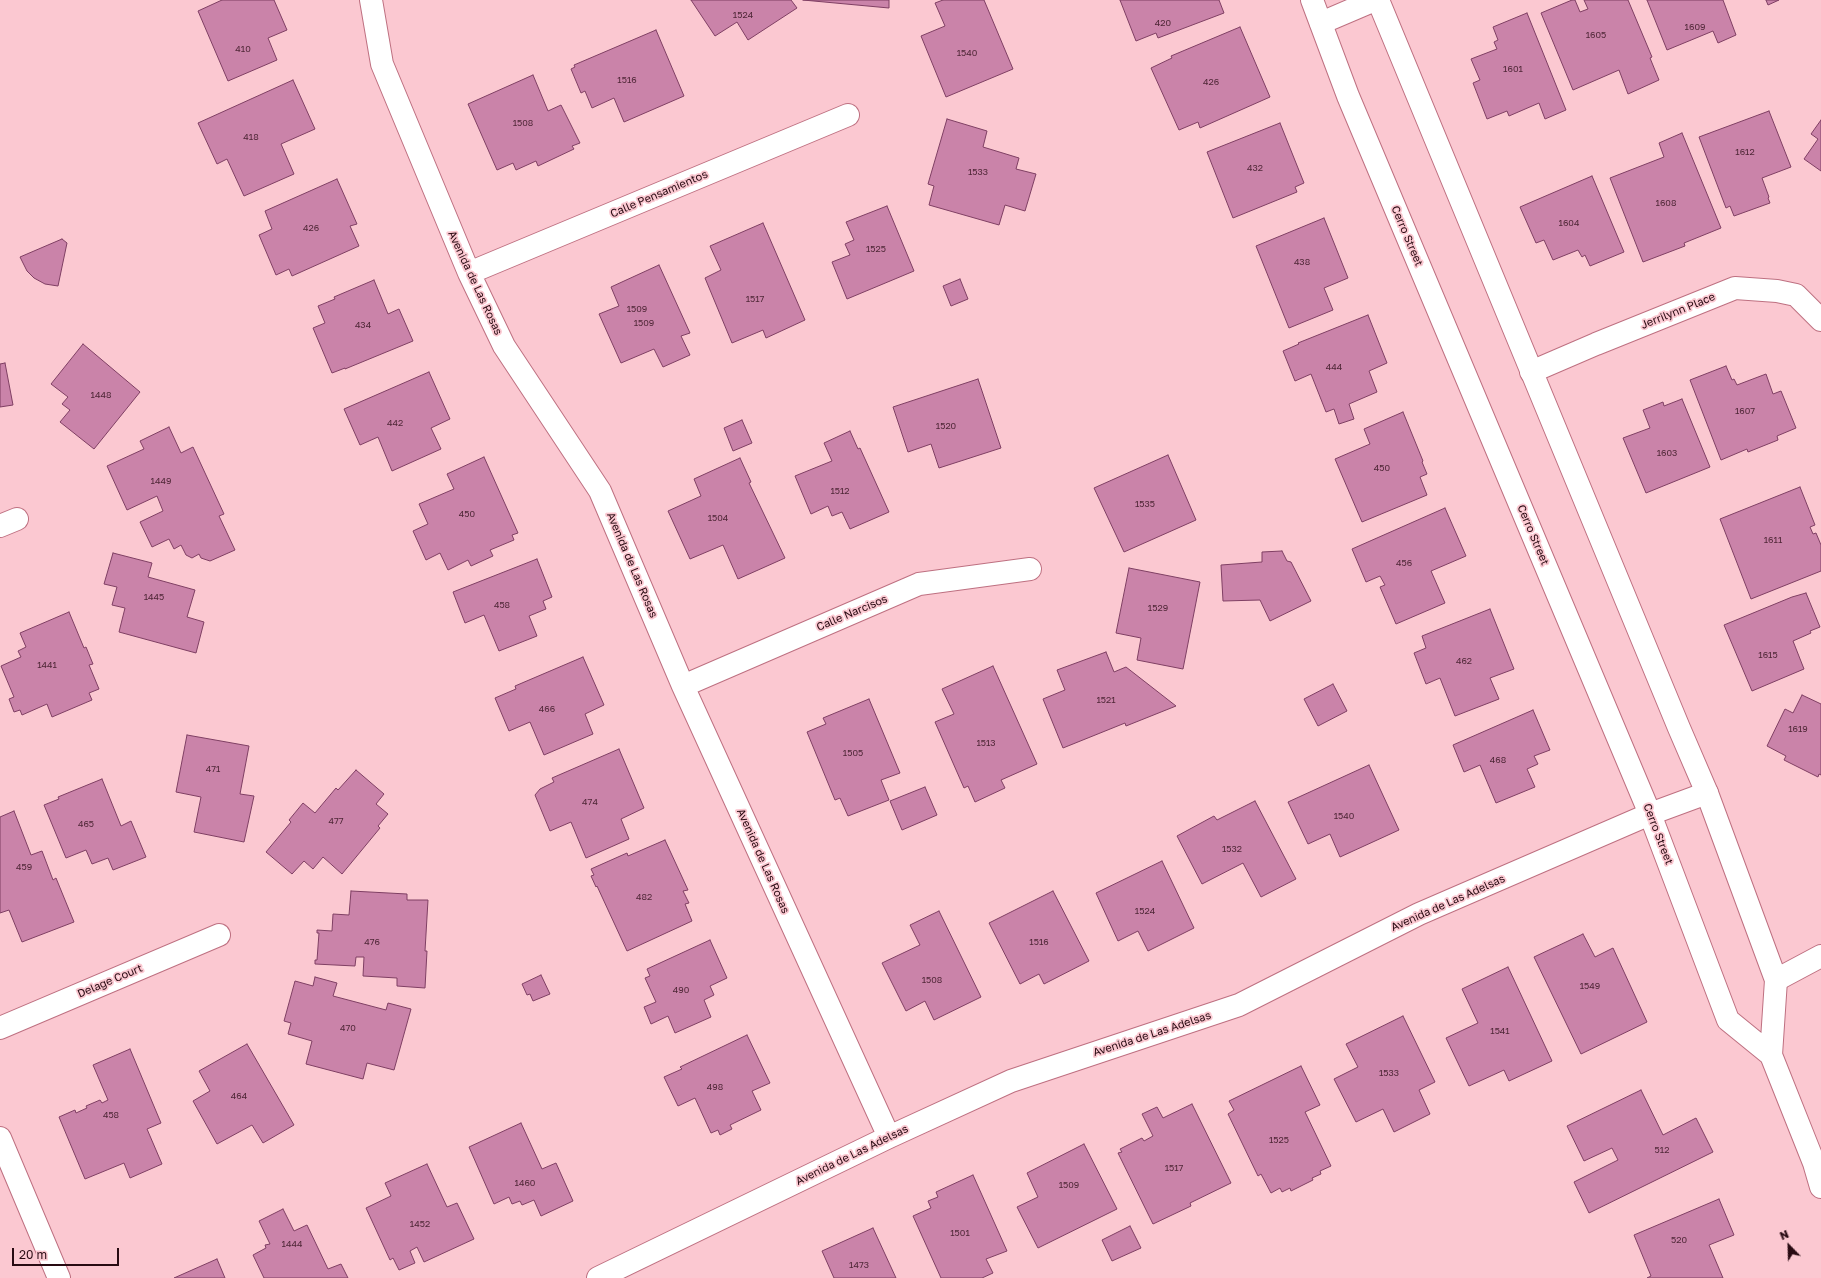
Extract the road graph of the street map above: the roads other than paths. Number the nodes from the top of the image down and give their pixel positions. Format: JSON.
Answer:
{"nodes":[{"id":1,"x":371,"y":0,"type":"edge"},
{"id":2,"x":1312,"y":0,"type":"edge"},
{"id":3,"x":1377,"y":0,"type":"edge"},
{"id":4,"x":1321,"y":23,"type":"junction"},
{"id":5,"x":848,"y":114,"type":"dead end"},
{"id":6,"x":469,"y":273,"type":"junction"},
{"id":7,"x":1821,"y":320,"type":"edge"},
{"id":8,"x":1531,"y":372,"type":"junction"},
{"id":9,"x":1030,"y":569,"type":"dead end"},
{"id":10,"x":683,"y":686,"type":"junction"},
{"id":11,"x":1707,"y":793,"type":"junction"},
{"id":12,"x":1650,"y":814,"type":"junction"},
{"id":13,"x":219,"y":935,"type":"dead end"},
{"id":14,"x":1821,"y":956,"type":"edge"},
{"id":15,"x":1776,"y":980,"type":"junction"},
{"id":16,"x":0,"y":1028,"type":"edge"},
{"id":17,"x":1771,"y":1055,"type":"junction"},
{"id":18,"x":889,"y":1137,"type":"junction"},
{"id":19,"x":0,"y":1138,"type":"edge"},
{"id":20,"x":1821,"y":1187,"type":"edge"},
{"id":21,"x":59,"y":1278,"type":"edge"},
{"id":22,"x":598,"y":1278,"type":"edge"}],
"edges":[{"from":1,"to":6,"type":"street","name":"Avenida de Las Rosas"},
{"from":2,"to":4,"type":"street","name":"Cerro Street"},
{"from":3,"to":4,"type":"street"},
{"from":3,"to":8,"type":"street","name":"Cerro Street"},
{"from":4,"to":12,"type":"street","name":"Cerro Street"},
{"from":5,"to":6,"type":"street","name":"Calle Pensamientos"},
{"from":6,"to":10,"type":"street","name":"Avenida de Las Rosas"},
{"from":7,"to":8,"type":"street","name":"Jerrilynn Place"},
{"from":8,"to":11,"type":"street","name":"Cerro Street"},
{"from":9,"to":10,"type":"street","name":"Calle Narcisos"},
{"from":10,"to":18,"type":"street","name":"Avenida de Las Rosas"},
{"from":11,"to":12,"type":"street","name":"Avenida de Las Adelsas"},
{"from":11,"to":15,"type":"street","name":"Cerro Street"},
{"from":12,"to":17,"type":"street","name":"Cerro Street"},
{"from":12,"to":18,"type":"street","name":"Avenida de Las Adelsas"},
{"from":13,"to":16,"type":"street","name":"Delage Court"},
{"from":14,"to":15,"type":"street"},
{"from":15,"to":17,"type":"street","name":"Cerro Street"},
{"from":17,"to":20,"type":"street","name":"Cerro Street"},
{"from":18,"to":22,"type":"street","name":"Avenida de Las Adelsas"},
{"from":19,"to":21,"type":"street"}]}
